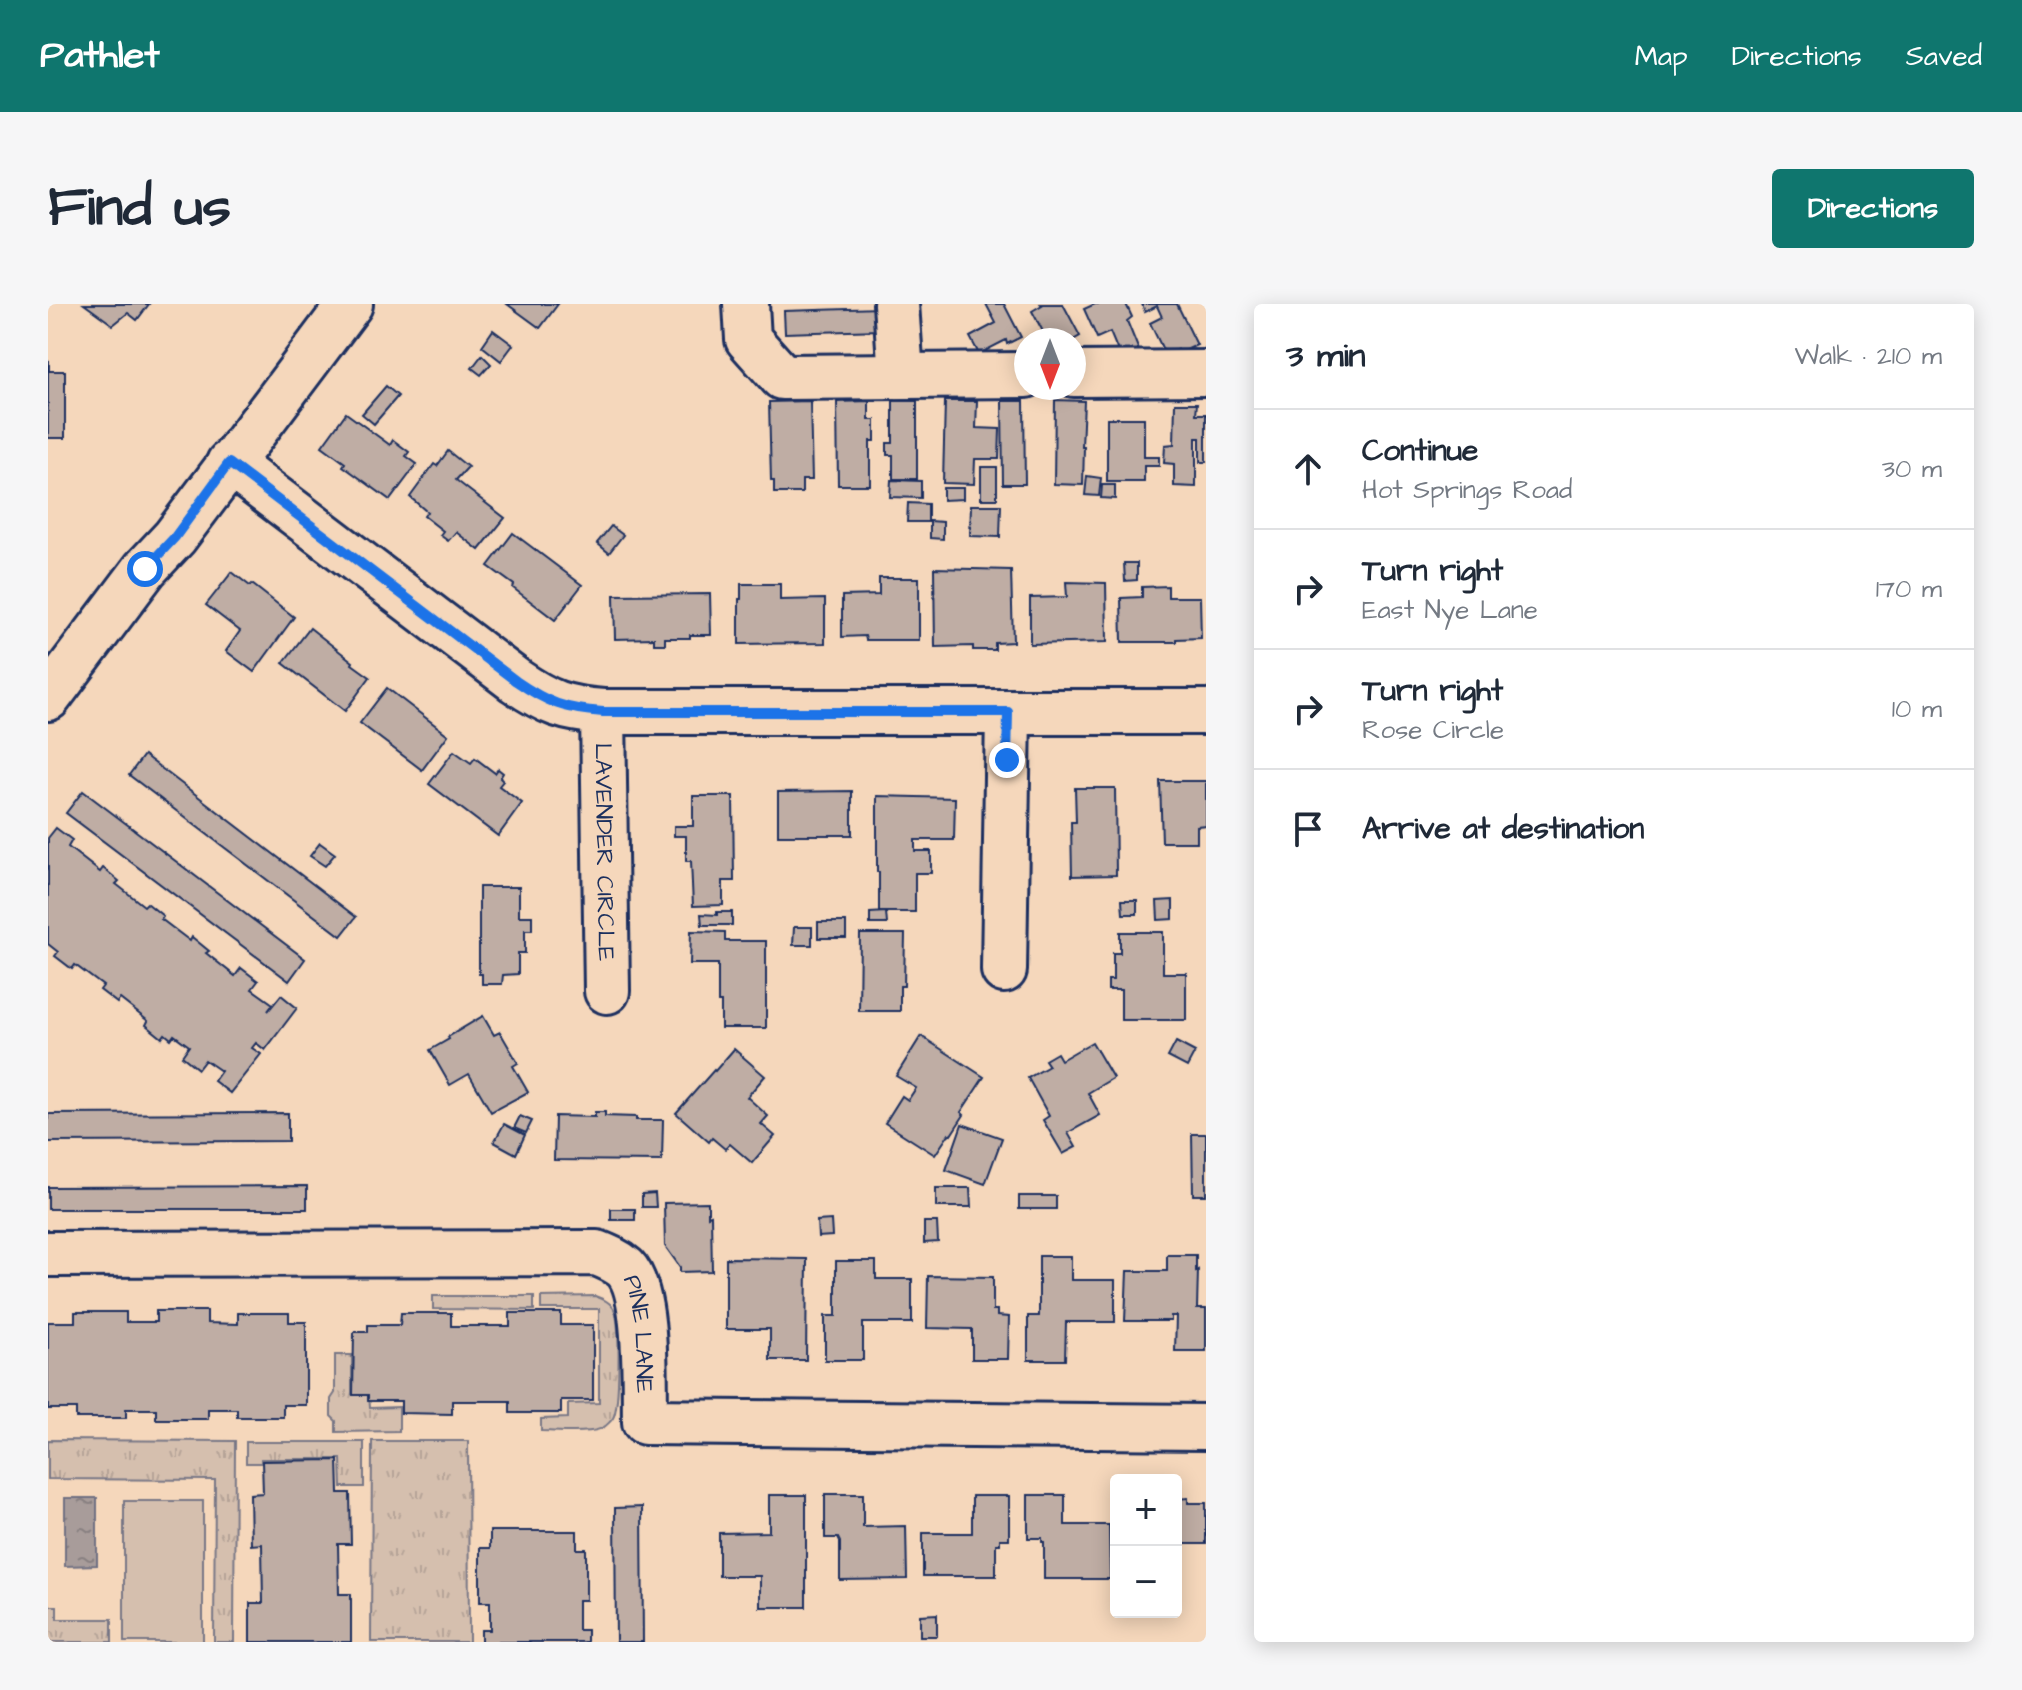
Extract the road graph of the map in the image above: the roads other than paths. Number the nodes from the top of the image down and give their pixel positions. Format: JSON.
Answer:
{"nodes":[{"id":1,"x":350,"y":304,"type":"edge"},
{"id":2,"x":746,"y":304,"type":"edge"},
{"id":3,"x":896,"y":304,"type":"edge"},
{"id":4,"x":1206,"y":373,"type":"edge"},
{"id":5,"x":1086,"y":374,"type":"edge"},
{"id":6,"x":901,"y":375,"type":"junction"},
{"id":7,"x":1014,"y":375,"type":"edge"},
{"id":8,"x":229,"y":463,"type":"junction"},
{"id":9,"x":48,"y":698,"type":"edge"},
{"id":10,"x":603,"y":712,"type":"junction"},
{"id":11,"x":1008,"y":712,"type":"junction"},
{"id":12,"x":1206,"y":712,"type":"edge"},
{"id":13,"x":1004,"y":970,"type":"dead end"},
{"id":14,"x":607,"y":991,"type":"dead end"},
{"id":15,"x":48,"y":1254,"type":"edge"},
{"id":16,"x":1206,"y":1427,"type":"edge"}],
"edges":[{"from":1,"to":8,"type":"street"},
{"from":2,"to":6,"type":"street"},
{"from":3,"to":6,"type":"street"},
{"from":4,"to":5,"type":"street"},
{"from":6,"to":7,"type":"street"},
{"from":8,"to":9,"type":"street"},
{"from":8,"to":10,"type":"street"},
{"from":10,"to":11,"type":"street"},
{"from":10,"to":14,"type":"street","name":"LAVENDER CIRCLE"},
{"from":11,"to":12,"type":"street"},
{"from":11,"to":13,"type":"street"},
{"from":15,"to":16,"type":"street","name":"PINE LANE"}]}
